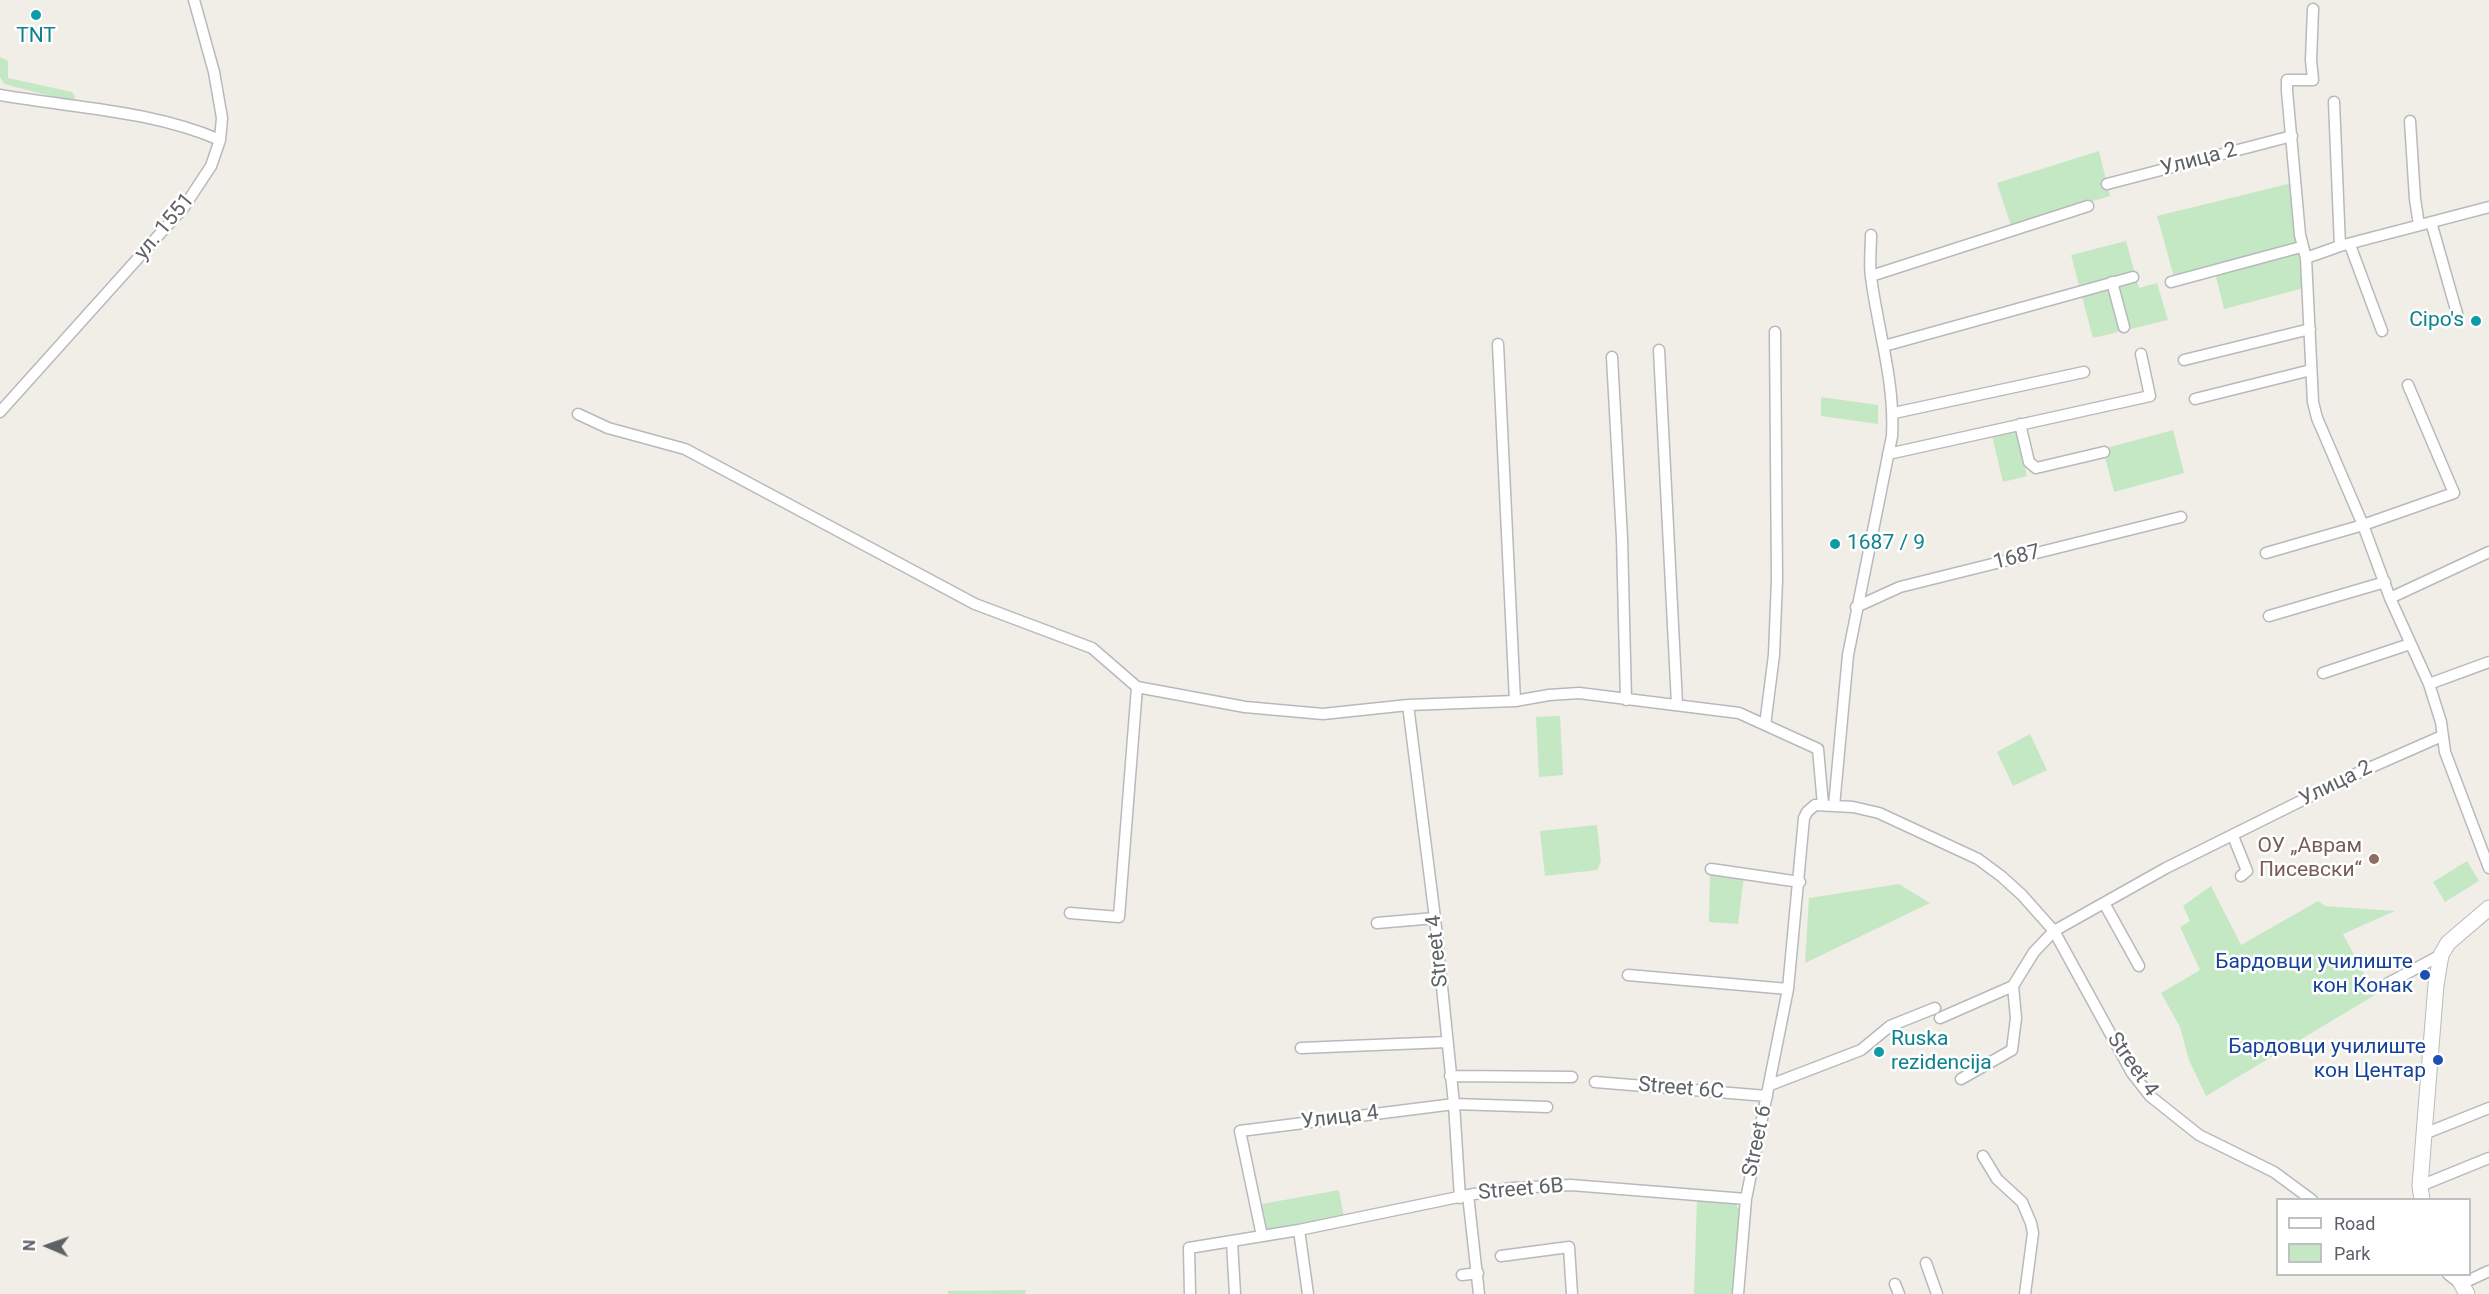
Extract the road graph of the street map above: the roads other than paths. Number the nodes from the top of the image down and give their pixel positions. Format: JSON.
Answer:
{"nodes":[{"id":1,"x":194,"y":0,"type":"edge"},
{"id":2,"x":2313,"y":9,"type":"dead end"},
{"id":3,"x":0,"y":94,"type":"edge"},
{"id":4,"x":2334,"y":102,"type":"dead end"},
{"id":5,"x":2410,"y":121,"type":"dead end"},
{"id":6,"x":2292,"y":136,"type":"junction"},
{"id":7,"x":220,"y":140,"type":"junction"},
{"id":8,"x":2107,"y":184,"type":"dead end"},
{"id":9,"x":2088,"y":206,"type":"dead end"},
{"id":10,"x":2489,"y":207,"type":"edge"},
{"id":11,"x":2431,"y":222,"type":"junction"},
{"id":12,"x":2419,"y":225,"type":"junction"},
{"id":13,"x":1871,"y":235,"type":"dead end"},
{"id":14,"x":2345,"y":245,"type":"junction"},
{"id":15,"x":2301,"y":247,"type":"junction"},
{"id":16,"x":2306,"y":258,"type":"junction"},
{"id":17,"x":1871,"y":276,"type":"junction"},
{"id":18,"x":2133,"y":277,"type":"dead end"},
{"id":19,"x":2112,"y":282,"type":"junction"},
{"id":20,"x":2171,"y":282,"type":"dead end"},
{"id":21,"x":2458,"y":316,"type":"dead end"},
{"id":22,"x":2124,"y":327,"type":"dead end"},
{"id":23,"x":2310,"y":329,"type":"junction"},
{"id":24,"x":2382,"y":332,"type":"dead end"},
{"id":25,"x":1775,"y":333,"type":"dead end"},
{"id":26,"x":1498,"y":344,"type":"dead end"},
{"id":27,"x":1884,"y":346,"type":"junction"},
{"id":28,"x":1659,"y":350,"type":"dead end"},
{"id":29,"x":2141,"y":354,"type":"dead end"},
{"id":30,"x":1612,"y":357,"type":"dead end"},
{"id":31,"x":2184,"y":360,"type":"dead end"},
{"id":32,"x":2311,"y":370,"type":"junction"},
{"id":33,"x":2084,"y":372,"type":"dead end"},
{"id":34,"x":2408,"y":385,"type":"dead end"},
{"id":35,"x":2195,"y":399,"type":"dead end"},
{"id":36,"x":0,"y":412,"type":"edge"},
{"id":37,"x":1893,"y":412,"type":"junction"},
{"id":38,"x":578,"y":414,"type":"dead end"},
{"id":39,"x":2020,"y":424,"type":"junction"},
{"id":40,"x":2104,"y":452,"type":"dead end"},
{"id":41,"x":1888,"y":454,"type":"junction"},
{"id":42,"x":2181,"y":517,"type":"dead end"},
{"id":43,"x":2363,"y":525,"type":"junction"},
{"id":44,"x":2489,"y":552,"type":"edge"},
{"id":45,"x":2266,"y":553,"type":"dead end"},
{"id":46,"x":2385,"y":582,"type":"junction"},
{"id":47,"x":2390,"y":598,"type":"junction"},
{"id":48,"x":1856,"y":607,"type":"junction"},
{"id":49,"x":2269,"y":616,"type":"dead end"},
{"id":50,"x":2410,"y":644,"type":"junction"},
{"id":51,"x":2489,"y":662,"type":"edge"},
{"id":52,"x":2323,"y":673,"type":"dead end"},
{"id":53,"x":2429,"y":684,"type":"junction"},
{"id":54,"x":1137,"y":687,"type":"junction"},
{"id":55,"x":1626,"y":700,"type":"junction"},
{"id":56,"x":1515,"y":701,"type":"junction"},
{"id":57,"x":1677,"y":704,"type":"junction"},
{"id":58,"x":1408,"y":705,"type":"junction"},
{"id":59,"x":1765,"y":725,"type":"junction"},
{"id":60,"x":2442,"y":736,"type":"junction"},
{"id":61,"x":1828,"y":805,"type":"junction"},
{"id":62,"x":2233,"y":836,"type":"junction"},
{"id":63,"x":2489,"y":868,"type":"edge"},
{"id":64,"x":1711,"y":869,"type":"dead end"},
{"id":65,"x":2241,"y":876,"type":"dead end"},
{"id":66,"x":1800,"y":882,"type":"junction"},
{"id":67,"x":2104,"y":903,"type":"junction"},
{"id":68,"x":2489,"y":908,"type":"edge"},
{"id":69,"x":1070,"y":913,"type":"dead end"},
{"id":70,"x":1435,"y":918,"type":"junction"},
{"id":71,"x":1377,"y":923,"type":"dead end"},
{"id":72,"x":2054,"y":931,"type":"junction"},
{"id":73,"x":2441,"y":955,"type":"junction"},
{"id":74,"x":2139,"y":966,"type":"dead end"},
{"id":75,"x":1628,"y":975,"type":"dead end"},
{"id":76,"x":2013,"y":986,"type":"junction"},
{"id":77,"x":2383,"y":986,"type":"dead end"},
{"id":78,"x":1788,"y":989,"type":"junction"},
{"id":79,"x":1935,"y":1008,"type":"dead end"},
{"id":80,"x":1940,"y":1018,"type":"dead end"},
{"id":81,"x":1446,"y":1042,"type":"junction"},
{"id":82,"x":1300,"y":1048,"type":"dead end"},
{"id":83,"x":1450,"y":1076,"type":"junction"},
{"id":84,"x":1572,"y":1077,"type":"dead end"},
{"id":85,"x":1961,"y":1079,"type":"dead end"},
{"id":86,"x":1595,"y":1082,"type":"dead end"},
{"id":87,"x":1770,"y":1085,"type":"junction"},
{"id":88,"x":1767,"y":1096,"type":"junction"},
{"id":89,"x":1454,"y":1104,"type":"junction"},
{"id":90,"x":1547,"y":1107,"type":"dead end"},
{"id":91,"x":2489,"y":1108,"type":"edge"},
{"id":92,"x":2424,"y":1134,"type":"junction"},
{"id":93,"x":1983,"y":1155,"type":"dead end"},
{"id":94,"x":2489,"y":1158,"type":"edge"},
{"id":95,"x":2421,"y":1193,"type":"edge"},
{"id":96,"x":1464,"y":1196,"type":"junction"},
{"id":97,"x":2309,"y":1198,"type":"edge"},
{"id":98,"x":1746,"y":1199,"type":"junction"},
{"id":99,"x":1299,"y":1230,"type":"junction"},
{"id":100,"x":1262,"y":1236,"type":"junction"},
{"id":101,"x":1232,"y":1242,"type":"junction"},
{"id":102,"x":1501,"y":1256,"type":"dead end"},
{"id":103,"x":1926,"y":1263,"type":"dead end"},
{"id":104,"x":2489,"y":1271,"type":"edge"},
{"id":105,"x":1478,"y":1273,"type":"junction"},
{"id":106,"x":1462,"y":1275,"type":"dead end"},
{"id":107,"x":2461,"y":1284,"type":"edge"},
{"id":108,"x":1190,"y":1294,"type":"edge"},
{"id":109,"x":1235,"y":1294,"type":"edge"},
{"id":110,"x":1308,"y":1294,"type":"edge"},
{"id":111,"x":1479,"y":1294,"type":"edge"},
{"id":112,"x":1572,"y":1294,"type":"edge"},
{"id":113,"x":1738,"y":1294,"type":"edge"},
{"id":114,"x":1937,"y":1294,"type":"edge"},
{"id":115,"x":2025,"y":1294,"type":"edge"}],
"edges":[{"from":1,"to":7,"type":"street","name":"ул. 1551"},
{"from":2,"to":6,"type":"street"},
{"from":3,"to":7,"type":"street"},
{"from":4,"to":14,"type":"street"},
{"from":5,"to":12,"type":"street"},
{"from":6,"to":8,"type":"street","name":"Улица 2"},
{"from":6,"to":15,"type":"street"},
{"from":7,"to":36,"type":"street","name":"ул. 1551"},
{"from":9,"to":17,"type":"street"},
{"from":10,"to":11,"type":"street"},
{"from":11,"to":12,"type":"street"},
{"from":11,"to":21,"type":"street"},
{"from":12,"to":14,"type":"street"},
{"from":13,"to":17,"type":"street"},
{"from":14,"to":16,"type":"street"},
{"from":14,"to":24,"type":"street"},
{"from":15,"to":16,"type":"street"},
{"from":15,"to":20,"type":"street"},
{"from":16,"to":23,"type":"street"},
{"from":17,"to":27,"type":"street"},
{"from":18,"to":19,"type":"street"},
{"from":19,"to":22,"type":"street"},
{"from":19,"to":27,"type":"street"},
{"from":23,"to":31,"type":"street"},
{"from":23,"to":32,"type":"street"},
{"from":25,"to":59,"type":"street"},
{"from":26,"to":56,"type":"street"},
{"from":27,"to":37,"type":"street"},
{"from":28,"to":57,"type":"street"},
{"from":29,"to":39,"type":"street"},
{"from":30,"to":55,"type":"street"},
{"from":32,"to":35,"type":"street"},
{"from":32,"to":43,"type":"street"},
{"from":33,"to":37,"type":"street"},
{"from":34,"to":43,"type":"street"},
{"from":37,"to":41,"type":"street"},
{"from":38,"to":54,"type":"street"},
{"from":39,"to":40,"type":"street"},
{"from":39,"to":41,"type":"street"},
{"from":41,"to":48,"type":"street"},
{"from":42,"to":48,"type":"street","name":"1687"},
{"from":43,"to":45,"type":"street"},
{"from":43,"to":46,"type":"street"},
{"from":44,"to":47,"type":"street"},
{"from":46,"to":47,"type":"street"},
{"from":46,"to":49,"type":"street"},
{"from":47,"to":50,"type":"street"},
{"from":48,"to":61,"type":"street"},
{"from":50,"to":52,"type":"street"},
{"from":50,"to":53,"type":"street"},
{"from":51,"to":53,"type":"street"},
{"from":53,"to":60,"type":"street"},
{"from":54,"to":58,"type":"street"},
{"from":54,"to":69,"type":"street"},
{"from":55,"to":56,"type":"street"},
{"from":55,"to":57,"type":"street"},
{"from":56,"to":58,"type":"street"},
{"from":57,"to":59,"type":"street"},
{"from":58,"to":70,"type":"street","name":"Street 4"},
{"from":59,"to":61,"type":"street"},
{"from":60,"to":62,"type":"street","name":"Улица 2"},
{"from":60,"to":63,"type":"street"},
{"from":61,"to":66,"type":"street","name":"Street 6"},
{"from":61,"to":72,"type":"street","name":"Street 4"},
{"from":62,"to":65,"type":"street"},
{"from":62,"to":67,"type":"street","name":"Улица 2"},
{"from":64,"to":66,"type":"street"},
{"from":66,"to":78,"type":"street","name":"Street 6"},
{"from":67,"to":72,"type":"street","name":"Улица 2"},
{"from":67,"to":74,"type":"street"},
{"from":68,"to":73,"type":"street"},
{"from":70,"to":71,"type":"street"},
{"from":70,"to":81,"type":"street","name":"Street 4"},
{"from":72,"to":76,"type":"street"},
{"from":72,"to":97,"type":"street","name":"Street 4"},
{"from":73,"to":77,"type":"street"},
{"from":73,"to":92,"type":"street"},
{"from":75,"to":78,"type":"street"},
{"from":76,"to":80,"type":"street"},
{"from":76,"to":85,"type":"street"},
{"from":78,"to":87,"type":"street","name":"Street 6"},
{"from":79,"to":87,"type":"street"},
{"from":81,"to":82,"type":"street"},
{"from":81,"to":83,"type":"street","name":"Street 4"},
{"from":83,"to":84,"type":"street"},
{"from":83,"to":89,"type":"street","name":"Street 4"},
{"from":86,"to":88,"type":"street","name":"Street 6C"},
{"from":87,"to":88,"type":"street","name":"Street 6"},
{"from":88,"to":98,"type":"street","name":"Street 6"},
{"from":89,"to":90,"type":"street","name":"Улица 4"},
{"from":89,"to":96,"type":"street","name":"Street 4"},
{"from":89,"to":100,"type":"street","name":"Улица 4"},
{"from":91,"to":92,"type":"street"},
{"from":92,"to":95,"type":"street"},
{"from":93,"to":115,"type":"street"},
{"from":94,"to":95,"type":"street"},
{"from":96,"to":98,"type":"street","name":"Street 6B"},
{"from":96,"to":99,"type":"street","name":"Street 6B"},
{"from":96,"to":105,"type":"street","name":"Street 4"},
{"from":98,"to":113,"type":"street","name":"Street 6"},
{"from":99,"to":100,"type":"street","name":"Street 6B"},
{"from":99,"to":110,"type":"street"},
{"from":100,"to":101,"type":"street","name":"Street 6B"},
{"from":101,"to":108,"type":"street","name":"Street 6B"},
{"from":101,"to":109,"type":"street"},
{"from":102,"to":112,"type":"street"},
{"from":103,"to":114,"type":"street"},
{"from":104,"to":107,"type":"street"},
{"from":105,"to":106,"type":"street"},
{"from":105,"to":111,"type":"street","name":"Street 4"}]}
